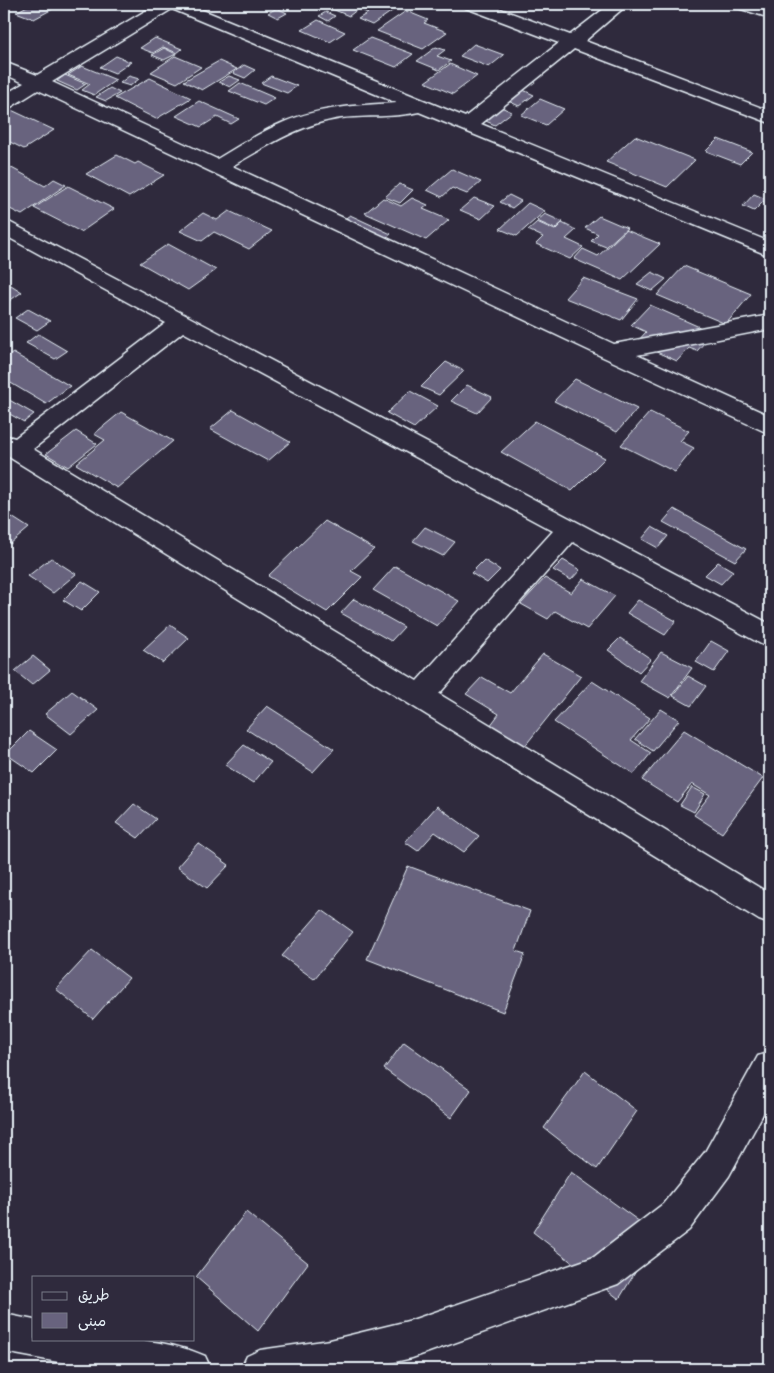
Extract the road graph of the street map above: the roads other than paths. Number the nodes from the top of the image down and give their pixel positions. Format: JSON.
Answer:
{"nodes":[{"id":1,"x":170,"y":4,"type":"edge"},
{"id":2,"x":174,"y":4,"type":"edge"},
{"id":3,"x":472,"y":4,"type":"edge"},
{"id":4,"x":620,"y":4,"type":"edge"},
{"id":5,"x":744,"y":4,"type":"edge"},
{"id":6,"x":770,"y":13,"type":"edge"},
{"id":7,"x":570,"y":42,"type":"junction"},
{"id":8,"x":4,"y":67,"type":"edge"},
{"id":9,"x":37,"y":83,"type":"junction"},
{"id":10,"x":4,"y":103,"type":"edge"},
{"id":11,"x":420,"y":106,"type":"junction"},
{"id":12,"x":770,"y":117,"type":"edge"},
{"id":13,"x":467,"y":125,"type":"junction"},
{"id":14,"x":217,"y":167,"type":"junction"},
{"id":15,"x":4,"y":227,"type":"edge"},
{"id":16,"x":770,"y":250,"type":"edge"},
{"id":17,"x":182,"y":322,"type":"junction"},
{"id":18,"x":770,"y":322,"type":"edge"},
{"id":19,"x":611,"y":352,"type":"junction"},
{"id":20,"x":770,"y":426,"type":"edge"},
{"id":21,"x":10,"y":446,"type":"edge"},
{"id":22,"x":570,"y":529,"type":"junction"},
{"id":23,"x":770,"y":636,"type":"edge"},
{"id":24,"x":421,"y":696,"type":"junction"},
{"id":25,"x":770,"y":910,"type":"edge"},
{"id":26,"x":770,"y":1068,"type":"edge"},
{"id":27,"x":4,"y":1333,"type":"edge"},
{"id":28,"x":32,"y":1338,"type":"edge"},
{"id":29,"x":41,"y":1340,"type":"edge"},
{"id":30,"x":192,"y":1369,"type":"edge"},
{"id":31,"x":260,"y":1369,"type":"edge"}],
"edges":[{"from":1,"to":9,"type":"street"},
{"from":2,"to":11,"type":"street"},
{"from":3,"to":7,"type":"street"},
{"from":4,"to":7,"type":"street"},
{"from":5,"to":6,"type":"street"},
{"from":7,"to":12,"type":"street"},
{"from":7,"to":13,"type":"street"},
{"from":8,"to":9,"type":"street"},
{"from":9,"to":10,"type":"street"},
{"from":9,"to":14,"type":"street"},
{"from":11,"to":13,"type":"street"},
{"from":11,"to":14,"type":"street"},
{"from":13,"to":16,"type":"street"},
{"from":14,"to":19,"type":"street"},
{"from":15,"to":17,"type":"street"},
{"from":17,"to":21,"type":"street"},
{"from":17,"to":22,"type":"street"},
{"from":18,"to":19,"type":"street"},
{"from":19,"to":20,"type":"street"},
{"from":21,"to":24,"type":"street"},
{"from":22,"to":23,"type":"street"},
{"from":22,"to":24,"type":"street"},
{"from":24,"to":25,"type":"street"},
{"from":26,"to":31,"type":"street"},
{"from":27,"to":28,"type":"street"},
{"from":29,"to":30,"type":"street"}]}
